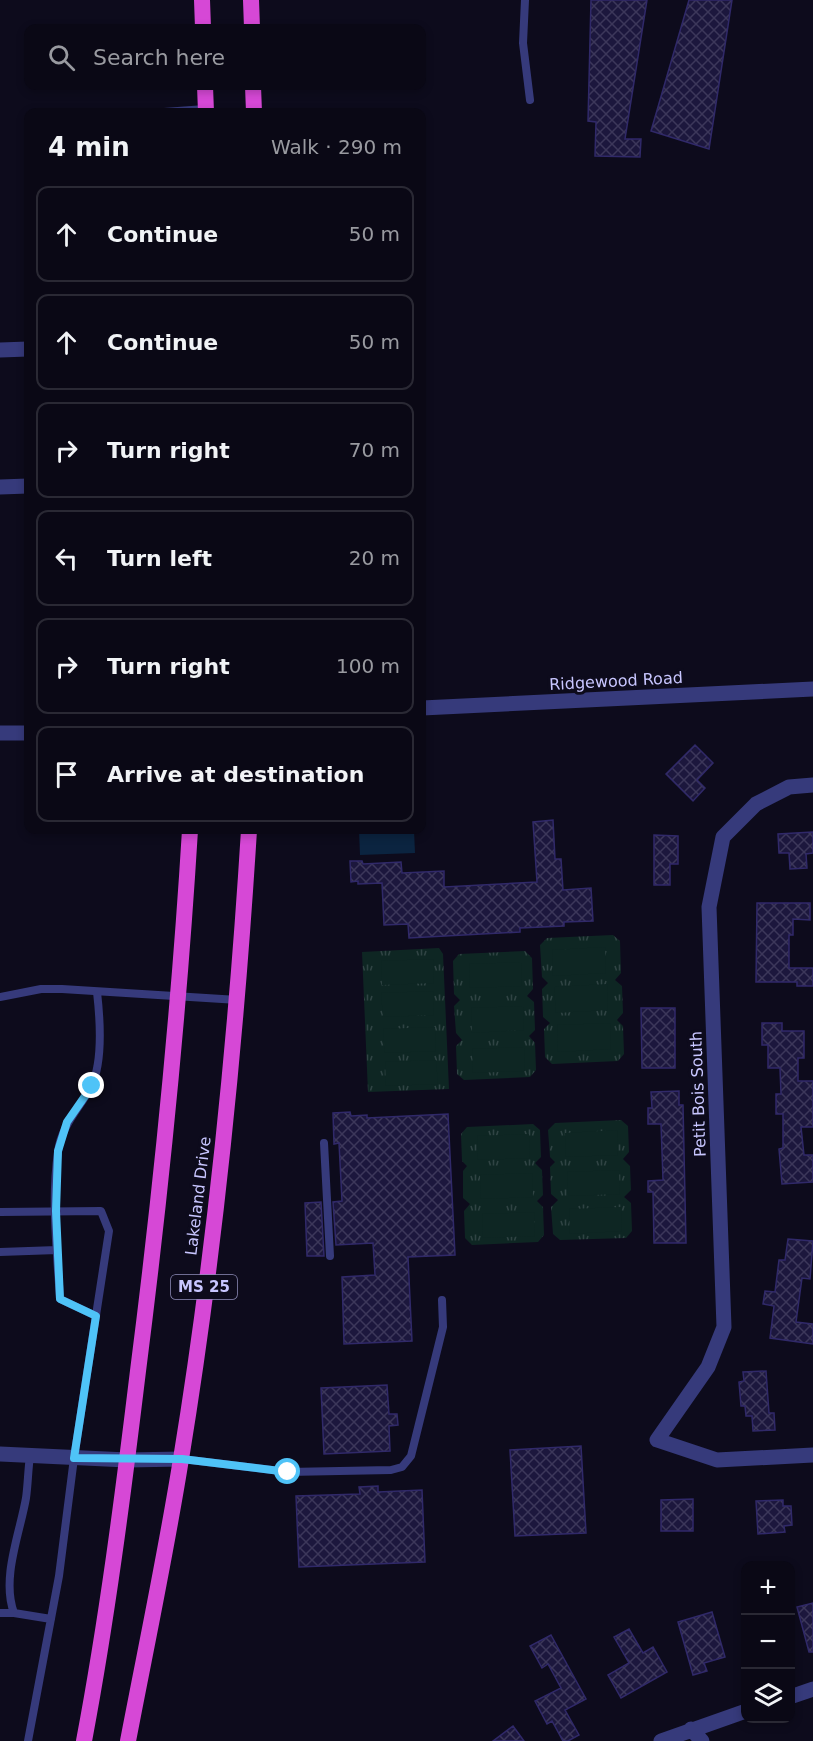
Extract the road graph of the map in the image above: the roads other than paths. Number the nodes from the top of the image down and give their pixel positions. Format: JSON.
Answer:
{"nodes":[{"id":1,"x":202,"y":0,"type":"edge"},
{"id":2,"x":251,"y":0,"type":"edge"},
{"id":3,"x":525,"y":0,"type":"edge"},
{"id":4,"x":203,"y":24,"type":"edge"},
{"id":5,"x":252,"y":24,"type":"edge"},
{"id":6,"x":205,"y":90,"type":"edge"},
{"id":7,"x":253,"y":90,"type":"edge"},
{"id":8,"x":530,"y":100,"type":"dead end"},
{"id":9,"x":205,"y":108,"type":"edge"},
{"id":10,"x":254,"y":108,"type":"edge"},
{"id":11,"x":24,"y":349,"type":"edge"},
{"id":12,"x":0,"y":350,"type":"edge"},
{"id":13,"x":24,"y":486,"type":"edge"},
{"id":14,"x":0,"y":487,"type":"edge"},
{"id":15,"x":813,"y":689,"type":"edge"},
{"id":16,"x":426,"y":708,"type":"edge"},
{"id":17,"x":0,"y":733,"type":"edge"},
{"id":18,"x":24,"y":733,"type":"edge"},
{"id":19,"x":813,"y":785,"type":"edge"},
{"id":20,"x":190,"y":834,"type":"edge"},
{"id":21,"x":249,"y":834,"type":"edge"},
{"id":22,"x":97,"y":992,"type":"junction"},
{"id":23,"x":0,"y":997,"type":"edge"},
{"id":24,"x":180,"y":997,"type":"junction"},
{"id":25,"x":238,"y":1000,"type":"junction"},
{"id":26,"x":324,"y":1143,"type":"dead end"},
{"id":27,"x":56,"y":1211,"type":"junction"},
{"id":28,"x":0,"y":1212,"type":"edge"},
{"id":29,"x":57,"y":1250,"type":"junction"},
{"id":30,"x":0,"y":1252,"type":"edge"},
{"id":31,"x":330,"y":1256,"type":"dead end"},
{"id":32,"x":442,"y":1300,"type":"dead end"},
{"id":33,"x":96,"y":1316,"type":"junction"},
{"id":34,"x":0,"y":1454,"type":"edge"},
{"id":35,"x":813,"y":1455,"type":"edge"},
{"id":36,"x":30,"y":1456,"type":"junction"},
{"id":37,"x":74,"y":1458,"type":"junction"},
{"id":38,"x":182,"y":1459,"type":"junction"},
{"id":39,"x":127,"y":1460,"type":"junction"},
{"id":40,"x":14,"y":1612,"type":"junction"},
{"id":41,"x":0,"y":1613,"type":"edge"},
{"id":42,"x":51,"y":1619,"type":"junction"},
{"id":43,"x":813,"y":1689,"type":"edge"},
{"id":44,"x":795,"y":1695,"type":"edge"},
{"id":45,"x":741,"y":1713,"type":"edge"},
{"id":46,"x":691,"y":1729,"type":"junction"},
{"id":47,"x":28,"y":1741,"type":"edge"},
{"id":48,"x":84,"y":1741,"type":"edge"},
{"id":49,"x":128,"y":1741,"type":"edge"},
{"id":50,"x":661,"y":1741,"type":"edge"},
{"id":51,"x":702,"y":1741,"type":"edge"}],
"edges":[{"from":1,"to":4,"type":"highway"},
{"from":2,"to":5,"type":"highway"},
{"from":3,"to":8,"type":"lane"},
{"from":6,"to":9,"type":"highway"},
{"from":7,"to":10,"type":"highway"},
{"from":11,"to":12,"type":"street"},
{"from":13,"to":14,"type":"street"},
{"from":15,"to":16,"type":"street","name":"Ridgewood Road"},
{"from":17,"to":18,"type":"street"},
{"from":19,"to":35,"type":"street","name":"Petit Bois South"},
{"from":20,"to":24,"type":"highway","number":"MS 25"},
{"from":21,"to":25,"type":"highway","name":"Lakeland Drive","number":"MS 25"},
{"from":22,"to":23,"type":"lane"},
{"from":22,"to":24,"type":"lane"},
{"from":22,"to":27,"type":"lane"},
{"from":24,"to":25,"type":"lane"},
{"from":24,"to":39,"type":"highway","number":"MS 25"},
{"from":25,"to":38,"type":"highway","name":"Lakeland Drive","number":"MS 25"},
{"from":26,"to":31,"type":"lane"},
{"from":27,"to":28,"type":"lane"},
{"from":27,"to":29,"type":"lane"},
{"from":27,"to":33,"type":"lane"},
{"from":29,"to":30,"type":"lane"},
{"from":29,"to":33,"type":"lane"},
{"from":32,"to":38,"type":"lane"},
{"from":33,"to":37,"type":"lane"},
{"from":34,"to":36,"type":"street"},
{"from":36,"to":37,"type":"street"},
{"from":36,"to":40,"type":"lane"},
{"from":37,"to":39,"type":"street"},
{"from":37,"to":42,"type":"lane"},
{"from":38,"to":39,"type":"street"},
{"from":38,"to":49,"type":"highway","name":"Lakeland Drive","number":"MS 25"},
{"from":39,"to":48,"type":"highway","number":"MS 25"},
{"from":40,"to":41,"type":"lane"},
{"from":40,"to":42,"type":"lane"},
{"from":42,"to":47,"type":"lane"},
{"from":43,"to":44,"type":"street"},
{"from":45,"to":46,"type":"street"},
{"from":46,"to":50,"type":"street"},
{"from":46,"to":51,"type":"street"}]}
